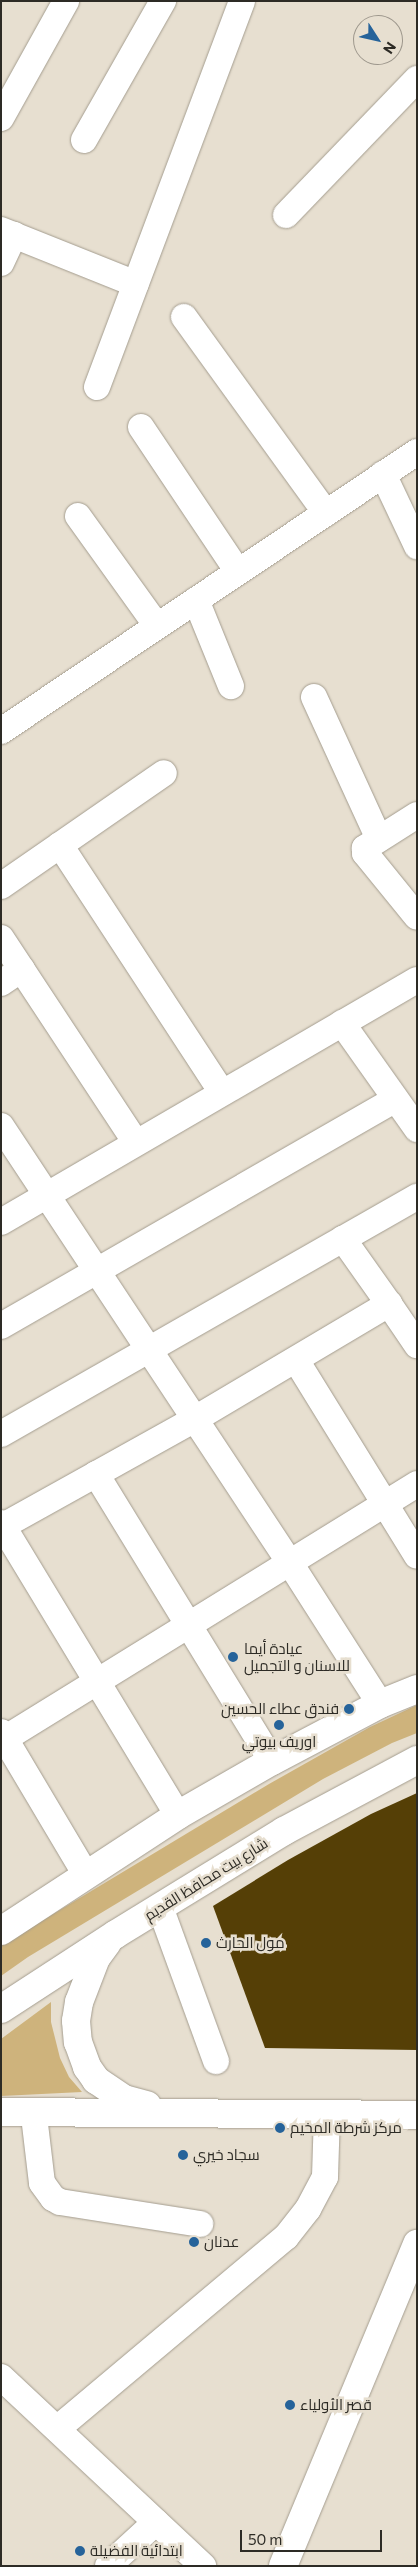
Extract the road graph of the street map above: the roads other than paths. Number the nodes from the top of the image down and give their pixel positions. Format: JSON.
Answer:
{"nodes":[{"id":1,"x":66,"y":1,"type":"edge"},
{"id":2,"x":163,"y":1,"type":"edge"},
{"id":3,"x":242,"y":1,"type":"edge"},
{"id":4,"x":417,"y":79,"type":"edge"},
{"id":5,"x":1,"y":118,"type":"edge"},
{"id":6,"x":84,"y":140,"type":"dead end"},
{"id":7,"x":286,"y":215,"type":"dead end"},
{"id":8,"x":8,"y":232,"type":"edge"},
{"id":9,"x":1,"y":262,"type":"edge"},
{"id":10,"x":136,"y":284,"type":"junction"},
{"id":11,"x":184,"y":317,"type":"dead end"},
{"id":12,"x":97,"y":387,"type":"dead end"},
{"id":13,"x":141,"y":427,"type":"dead end"},
{"id":14,"x":417,"y":452,"type":"edge"},
{"id":15,"x":383,"y":474,"type":"junction"},
{"id":16,"x":326,"y":513,"type":"junction"},
{"id":17,"x":78,"y":516,"type":"dead end"},
{"id":18,"x":417,"y":546,"type":"edge"},
{"id":19,"x":238,"y":572,"type":"junction"},
{"id":20,"x":196,"y":600,"type":"junction"},
{"id":21,"x":157,"y":626,"type":"junction"},
{"id":22,"x":231,"y":686,"type":"dead end"},
{"id":23,"x":314,"y":697,"type":"dead end"},
{"id":24,"x":1,"y":731,"type":"edge"},
{"id":25,"x":164,"y":773,"type":"dead end"},
{"id":26,"x":417,"y":815,"type":"edge"},
{"id":27,"x":379,"y":839,"type":"junction"},
{"id":28,"x":60,"y":845,"type":"junction"},
{"id":29,"x":1,"y":886,"type":"edge"},
{"id":30,"x":417,"y":917,"type":"edge"},
{"id":31,"x":1,"y":938,"type":"edge"},
{"id":32,"x":12,"y":976,"type":"edge"},
{"id":33,"x":417,"y":980,"type":"edge"},
{"id":34,"x":342,"y":1023,"type":"junction"},
{"id":35,"x":222,"y":1093,"type":"junction"},
{"id":36,"x":395,"y":1099,"type":"junction"},
{"id":37,"x":1,"y":1126,"type":"edge"},
{"id":38,"x":417,"y":1129,"type":"edge"},
{"id":39,"x":136,"y":1143,"type":"junction"},
{"id":40,"x":47,"y":1195,"type":"junction"},
{"id":41,"x":417,"y":1197,"type":"edge"},
{"id":42,"x":1,"y":1222,"type":"edge"},
{"id":43,"x":343,"y":1239,"type":"junction"},
{"id":44,"x":97,"y":1271,"type":"junction"},
{"id":45,"x":389,"y":1304,"type":"junction"},
{"id":46,"x":1,"y":1326,"type":"edge"},
{"id":47,"x":417,"y":1345,"type":"edge"},
{"id":48,"x":149,"y":1350,"type":"junction"},
{"id":49,"x":296,"y":1360,"type":"junction"},
{"id":50,"x":195,"y":1419,"type":"junction"},
{"id":51,"x":1,"y":1434,"type":"edge"},
{"id":52,"x":96,"y":1474,"type":"junction"},
{"id":53,"x":417,"y":1484,"type":"edge"},
{"id":54,"x":385,"y":1504,"type":"junction"},
{"id":55,"x":2,"y":1525,"type":"edge"},
{"id":56,"x":417,"y":1556,"type":"edge"},
{"id":57,"x":290,"y":1563,"type":"junction"},
{"id":58,"x":190,"y":1624,"type":"junction"},
{"id":59,"x":98,"y":1681,"type":"junction"},
{"id":60,"x":417,"y":1689,"type":"edge"},
{"id":61,"x":380,"y":1704,"type":"junction"},
{"id":62,"x":3,"y":1737,"type":"edge"},
{"id":63,"x":417,"y":1760,"type":"edge"},
{"id":64,"x":272,"y":1761,"type":"junction"},
{"id":65,"x":178,"y":1815,"type":"junction"},
{"id":66,"x":86,"y":1875,"type":"junction"},
{"id":67,"x":160,"y":1907,"type":"junction"},
{"id":68,"x":1,"y":1931,"type":"edge"},
{"id":69,"x":116,"y":1934,"type":"junction"},
{"id":70,"x":1,"y":2009,"type":"edge"},
{"id":71,"x":216,"y":2061,"type":"dead end"},
{"id":72,"x":1,"y":2112,"type":"edge"},
{"id":73,"x":186,"y":2113,"type":"junction"},
{"id":74,"x":47,"y":2114,"type":"junction"},
{"id":75,"x":327,"y":2114,"type":"junction"},
{"id":76,"x":417,"y":2114,"type":"edge"},
{"id":77,"x":1,"y":2123,"type":"edge"},
{"id":78,"x":200,"y":2224,"type":"dead end"},
{"id":79,"x":417,"y":2244,"type":"edge"},
{"id":80,"x":1,"y":2377,"type":"edge"},
{"id":81,"x":57,"y":2429,"type":"junction"},
{"id":82,"x":156,"y":2522,"type":"junction"},
{"id":83,"x":134,"y":2542,"type":"junction"},
{"id":84,"x":108,"y":2566,"type":"edge"},
{"id":85,"x":125,"y":2566,"type":"edge"},
{"id":86,"x":203,"y":2566,"type":"edge"},
{"id":87,"x":283,"y":2566,"type":"edge"}],
"edges":[{"from":1,"to":5,"type":"street"},
{"from":2,"to":6,"type":"street"},
{"from":3,"to":10,"type":"street"},
{"from":4,"to":7,"type":"street"},
{"from":8,"to":9,"type":"street"},
{"from":8,"to":10,"type":"street"},
{"from":10,"to":12,"type":"street"},
{"from":11,"to":16,"type":"street"},
{"from":13,"to":19,"type":"street"},
{"from":14,"to":15,"type":"street"},
{"from":15,"to":16,"type":"street"},
{"from":15,"to":18,"type":"street"},
{"from":16,"to":19,"type":"street"},
{"from":17,"to":21,"type":"street"},
{"from":19,"to":20,"type":"street"},
{"from":20,"to":21,"type":"street"},
{"from":20,"to":22,"type":"street"},
{"from":21,"to":24,"type":"street"},
{"from":23,"to":27,"type":"street"},
{"from":25,"to":28,"type":"street"},
{"from":26,"to":27,"type":"street"},
{"from":27,"to":30,"type":"street"},
{"from":28,"to":29,"type":"street"},
{"from":28,"to":35,"type":"street"},
{"from":31,"to":32,"type":"street"},
{"from":32,"to":39,"type":"street"},
{"from":33,"to":34,"type":"street"},
{"from":34,"to":35,"type":"street"},
{"from":34,"to":36,"type":"street"},
{"from":35,"to":39,"type":"street"},
{"from":36,"to":38,"type":"street"},
{"from":36,"to":44,"type":"street"},
{"from":37,"to":40,"type":"street"},
{"from":39,"to":40,"type":"street"},
{"from":40,"to":42,"type":"street"},
{"from":40,"to":44,"type":"street"},
{"from":41,"to":43,"type":"street"},
{"from":43,"to":45,"type":"street"},
{"from":43,"to":48,"type":"street"},
{"from":44,"to":46,"type":"street"},
{"from":44,"to":48,"type":"street"},
{"from":45,"to":47,"type":"street"},
{"from":45,"to":49,"type":"street"},
{"from":48,"to":50,"type":"street"},
{"from":48,"to":51,"type":"street"},
{"from":49,"to":50,"type":"street"},
{"from":49,"to":54,"type":"street"},
{"from":50,"to":52,"type":"street"},
{"from":50,"to":57,"type":"street"},
{"from":52,"to":55,"type":"street"},
{"from":52,"to":58,"type":"street"},
{"from":53,"to":54,"type":"street"},
{"from":54,"to":56,"type":"street"},
{"from":54,"to":57,"type":"street"},
{"from":55,"to":59,"type":"street"},
{"from":57,"to":58,"type":"street"},
{"from":57,"to":61,"type":"street"},
{"from":58,"to":59,"type":"street"},
{"from":58,"to":64,"type":"street"},
{"from":59,"to":62,"type":"street"},
{"from":59,"to":65,"type":"street"},
{"from":60,"to":61,"type":"main road"},
{"from":61,"to":64,"type":"main road"},
{"from":62,"to":66,"type":"street"},
{"from":63,"to":67,"type":"main road","name":"شارع بيت محافظ القديم"},
{"from":64,"to":65,"type":"main road"},
{"from":65,"to":66,"type":"main road"},
{"from":66,"to":68,"type":"main road"},
{"from":67,"to":69,"type":"main road","name":"شارع بيت محافظ القديم"},
{"from":67,"to":71,"type":"street"},
{"from":69,"to":70,"type":"main road","name":"شارع بيت محافظ القديم"},
{"from":69,"to":73,"type":"main road"},
{"from":72,"to":74,"type":"main road"},
{"from":73,"to":74,"type":"main road"},
{"from":73,"to":75,"type":"main road"},
{"from":74,"to":77,"type":"main road"},
{"from":74,"to":78,"type":"street"},
{"from":75,"to":76,"type":"main road"},
{"from":75,"to":81,"type":"street"},
{"from":79,"to":87,"type":"main road"},
{"from":80,"to":81,"type":"street"},
{"from":81,"to":82,"type":"street"},
{"from":82,"to":83,"type":"street"},
{"from":82,"to":86,"type":"street"},
{"from":83,"to":84,"type":"street"},
{"from":83,"to":85,"type":"street"}]}
